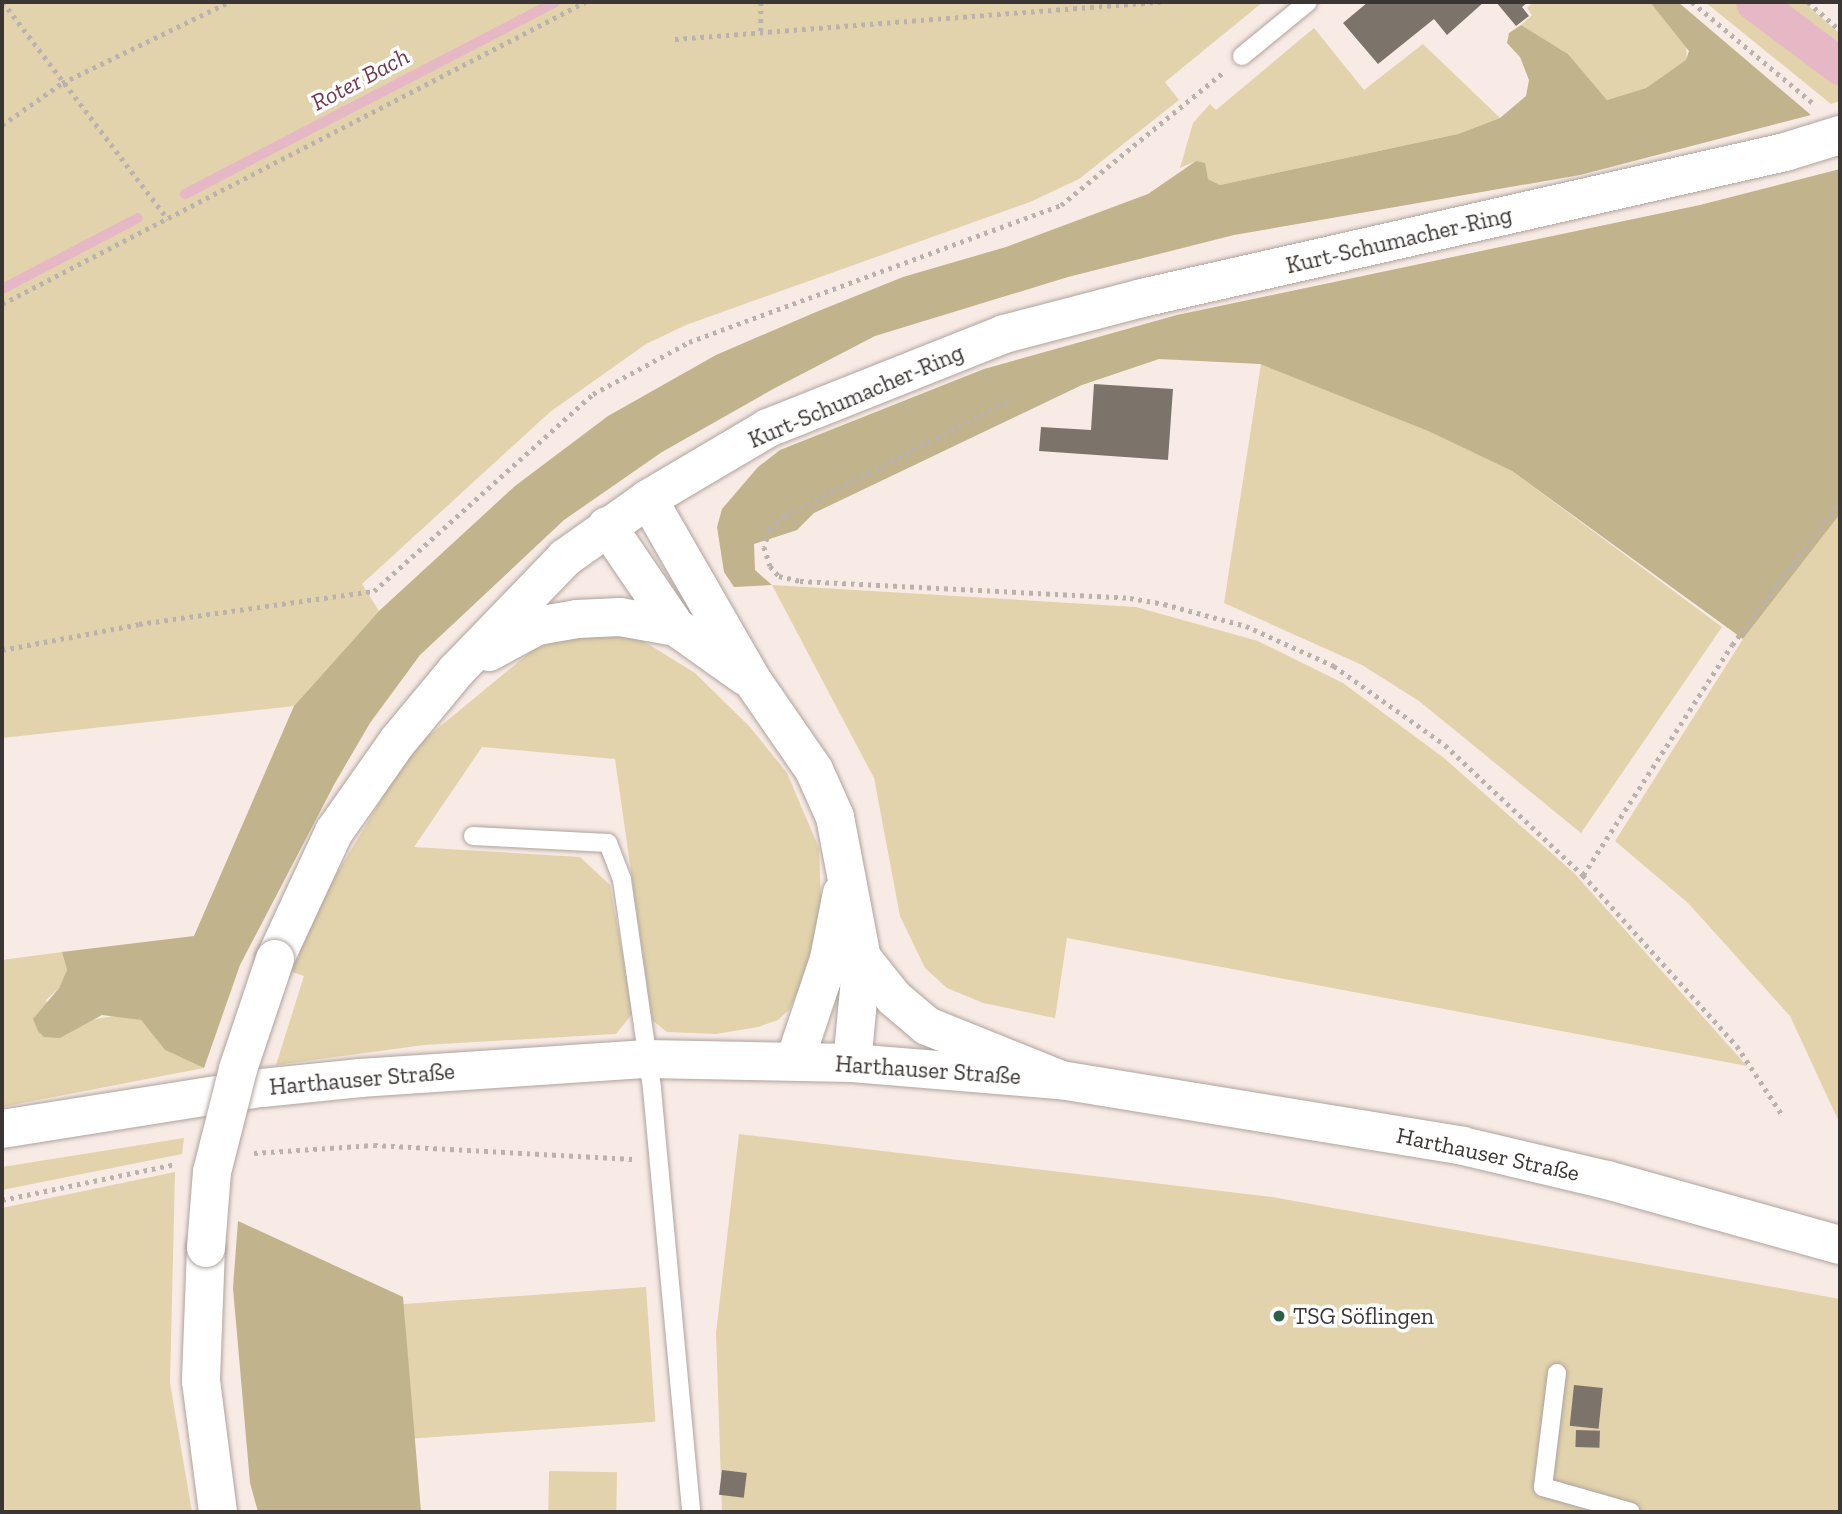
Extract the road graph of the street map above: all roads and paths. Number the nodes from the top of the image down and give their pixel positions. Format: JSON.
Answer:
{"nodes":[{"id":1,"x":3,"y":2,"type":"edge"},
{"id":2,"x":229,"y":2,"type":"edge"},
{"id":3,"x":585,"y":2,"type":"edge"},
{"id":4,"x":761,"y":2,"type":"edge"},
{"id":5,"x":1161,"y":2,"type":"edge"},
{"id":6,"x":1308,"y":2,"type":"edge"},
{"id":7,"x":1692,"y":2,"type":"edge"},
{"id":8,"x":1808,"y":2,"type":"edge"},
{"id":9,"x":1840,"y":30,"type":"edge"},
{"id":10,"x":761,"y":35,"type":"junction"},
{"id":11,"x":675,"y":39,"type":"dead end"},
{"id":12,"x":1241,"y":56,"type":"joint"},
{"id":13,"x":61,"y":83,"type":"junction"},
{"id":14,"x":1833,"y":124,"type":"edge"},
{"id":15,"x":2,"y":125,"type":"edge"},
{"id":16,"x":168,"y":219,"type":"junction"},
{"id":17,"x":2,"y":304,"type":"edge"},
{"id":18,"x":1007,"y":402,"type":"dead end"},
{"id":19,"x":648,"y":499,"type":"junction"},
{"id":20,"x":1840,"y":499,"type":"edge"},
{"id":21,"x":607,"y":526,"type":"junction"},
{"id":22,"x":677,"y":627,"type":"junction"},
{"id":23,"x":2,"y":650,"type":"edge"},
{"id":24,"x":457,"y":670,"type":"junction"},
{"id":25,"x":752,"y":680,"type":"junction"},
{"id":26,"x":473,"y":836,"type":"dead end"},
{"id":27,"x":1583,"y":874,"type":"junction"},
{"id":28,"x":845,"y":877,"type":"junction"},
{"id":29,"x":862,"y":958,"type":"junction"},
{"id":30,"x":647,"y":1059,"type":"junction"},
{"id":31,"x":795,"y":1060,"type":"junction"},
{"id":32,"x":852,"y":1063,"type":"junction"},
{"id":33,"x":1061,"y":1080,"type":"junction"},
{"id":34,"x":1783,"y":1116,"type":"dead end"},
{"id":35,"x":2,"y":1129,"type":"edge"},
{"id":36,"x":240,"y":1155,"type":"dead end"},
{"id":37,"x":658,"y":1161,"type":"junction"},
{"id":38,"x":184,"y":1163,"type":"dead end"},
{"id":39,"x":2,"y":1200,"type":"edge"},
{"id":40,"x":1840,"y":1245,"type":"edge"},
{"id":41,"x":1557,"y":1374,"type":"dead end"},
{"id":42,"x":218,"y":1512,"type":"edge"},
{"id":43,"x":691,"y":1512,"type":"edge"},
{"id":44,"x":1631,"y":1512,"type":"edge"}],
"edges":[{"from":1,"to":13,"type":"path"},
{"from":2,"to":13,"type":"path"},
{"from":3,"to":16,"type":"path"},
{"from":4,"to":10,"type":"path"},
{"from":5,"to":10,"type":"path"},
{"from":6,"to":12,"type":"lane"},
{"from":7,"to":14,"type":"path"},
{"from":8,"to":9,"type":"path"},
{"from":10,"to":11,"type":"path"},
{"from":12,"to":23,"type":"path"},
{"from":13,"to":15,"type":"path"},
{"from":13,"to":16,"type":"path"},
{"from":14,"to":19,"type":"main road","name":"Kurt-Schumacher-Ring"},
{"from":16,"to":17,"type":"path"},
{"from":18,"to":27,"type":"path"},
{"from":19,"to":21,"type":"main road","name":"Kurt-Schumacher-Ring"},
{"from":19,"to":25,"type":"main road"},
{"from":20,"to":27,"type":"path"},
{"from":21,"to":22,"type":"main road"},
{"from":21,"to":24,"type":"main road","name":"Kurt-Schumacher-Ring"},
{"from":22,"to":24,"type":"main road"},
{"from":22,"to":25,"type":"main road"},
{"from":24,"to":42,"type":"main road","name":"Kurt-Schumacher-Ring","bridge":true},
{"from":25,"to":28,"type":"main road"},
{"from":26,"to":30,"type":"lane"},
{"from":27,"to":34,"type":"path"},
{"from":28,"to":29,"type":"main road"},
{"from":28,"to":31,"type":"main road"},
{"from":29,"to":32,"type":"main road"},
{"from":29,"to":33,"type":"main road"},
{"from":30,"to":31,"type":"main road","name":"Harthauser Straße"},
{"from":30,"to":35,"type":"main road","name":"Harthauser Straße"},
{"from":30,"to":37,"type":"lane"},
{"from":31,"to":32,"type":"main road","name":"Harthauser Straße"},
{"from":32,"to":33,"type":"main road","name":"Harthauser Straße"},
{"from":33,"to":40,"type":"main road","name":"Harthauser Straße"},
{"from":36,"to":37,"type":"path"},
{"from":37,"to":43,"type":"lane"},
{"from":38,"to":39,"type":"path"},
{"from":41,"to":44,"type":"lane"}]}
